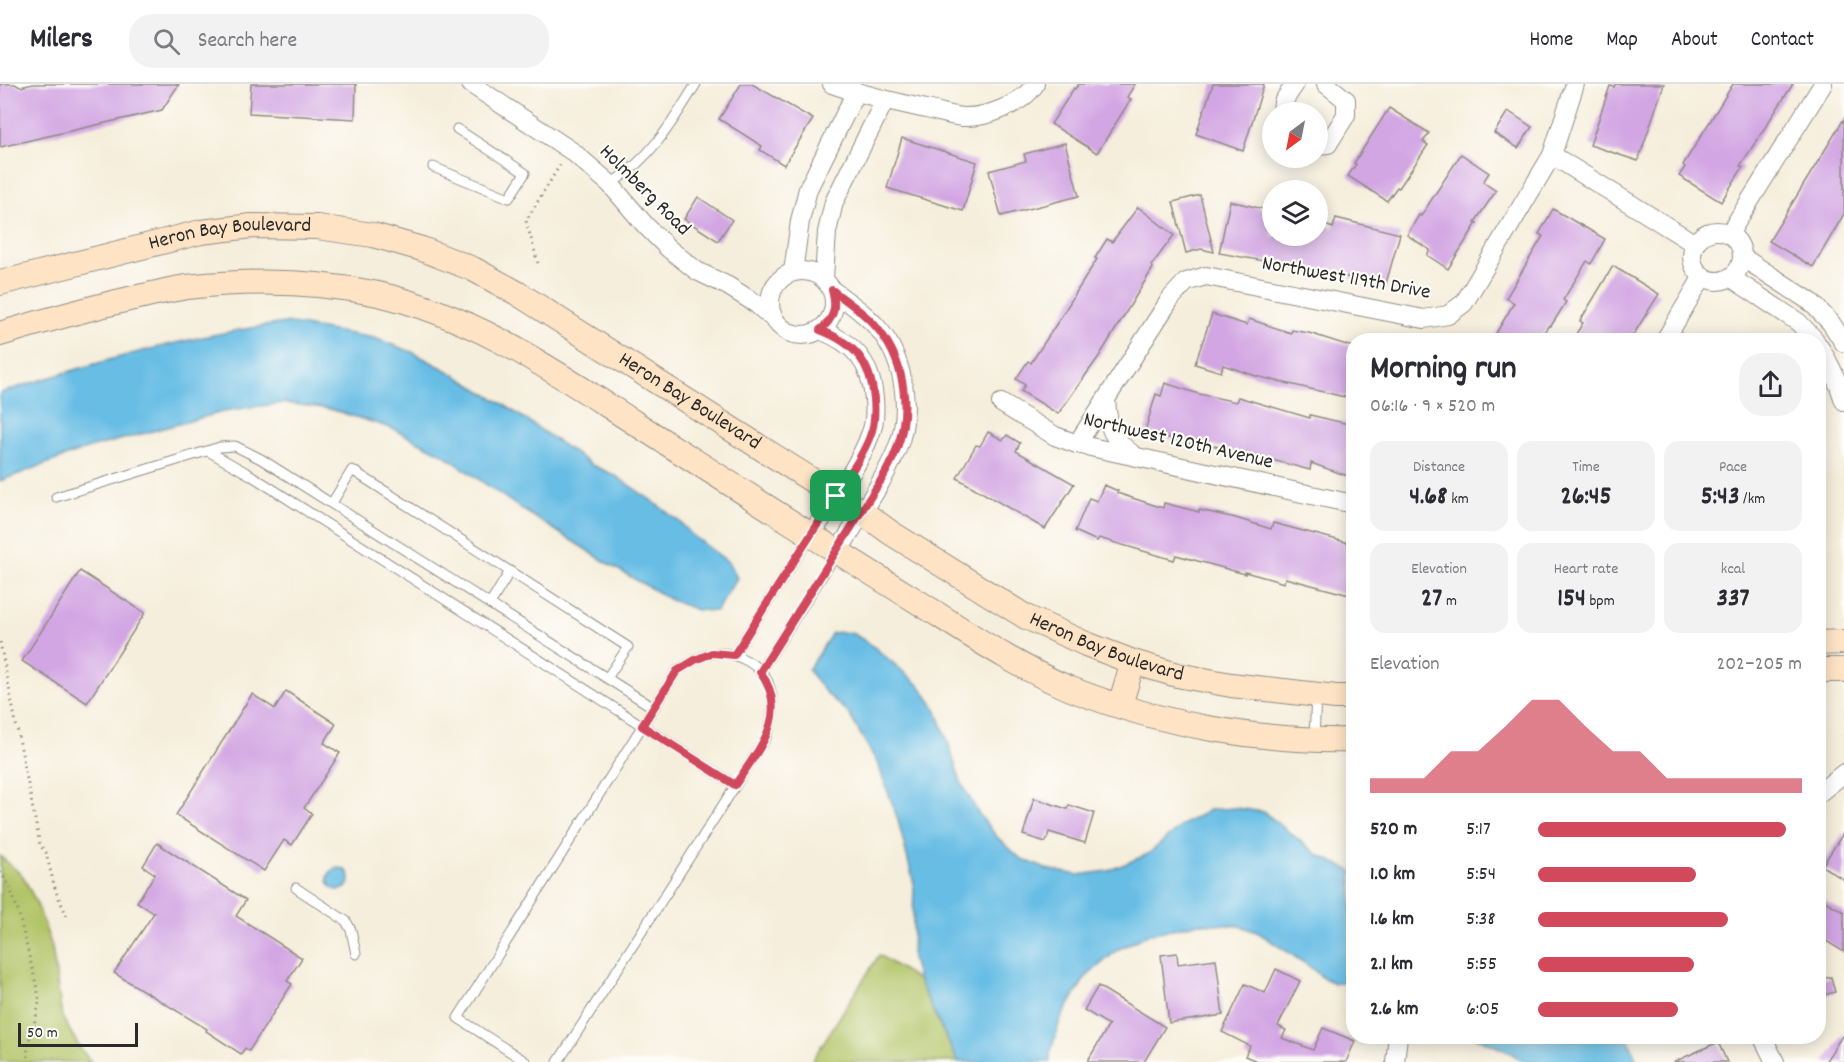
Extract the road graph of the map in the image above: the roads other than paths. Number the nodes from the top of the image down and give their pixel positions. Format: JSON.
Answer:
{"nodes":[{"id":1,"x":471,"y":84,"type":"edge"},
{"id":2,"x":696,"y":84,"type":"edge"},
{"id":3,"x":832,"y":84,"type":"edge"},
{"id":4,"x":1035,"y":84,"type":"edge"},
{"id":5,"x":1295,"y":84,"type":"edge"},
{"id":6,"x":1326,"y":84,"type":"edge"},
{"id":7,"x":1575,"y":84,"type":"edge"},
{"id":8,"x":1823,"y":84,"type":"edge"},
{"id":9,"x":856,"y":92,"type":"junction"},
{"id":10,"x":885,"y":100,"type":"junction"},
{"id":11,"x":1283,"y":102,"type":"edge"},
{"id":12,"x":457,"y":129,"type":"dead end"},
{"id":13,"x":1328,"y":144,"type":"edge"},
{"id":14,"x":1552,"y":155,"type":"junction"},
{"id":15,"x":823,"y":157,"type":"junction"},
{"id":16,"x":433,"y":167,"type":"dead end"},
{"id":17,"x":850,"y":170,"type":"junction"},
{"id":18,"x":610,"y":184,"type":"junction"},
{"id":19,"x":1729,"y":234,"type":"junction"},
{"id":20,"x":1695,"y":244,"type":"junction"},
{"id":21,"x":1742,"y":258,"type":"junction"},
{"id":22,"x":793,"y":272,"type":"junction"},
{"id":23,"x":1703,"y":276,"type":"junction"},
{"id":24,"x":1730,"y":277,"type":"junction"},
{"id":25,"x":777,"y":283,"type":"junction"},
{"id":26,"x":0,"y":284,"type":"edge"},
{"id":27,"x":828,"y":284,"type":"junction"},
{"id":28,"x":728,"y":286,"type":"junction"},
{"id":29,"x":775,"y":320,"type":"junction"},
{"id":30,"x":820,"y":330,"type":"junction"},
{"id":31,"x":1669,"y":333,"type":"edge"},
{"id":32,"x":1809,"y":333,"type":"edge"},
{"id":33,"x":0,"y":334,"type":"edge"},
{"id":34,"x":1844,"y":343,"type":"edge"},
{"id":35,"x":1826,"y":360,"type":"edge"},
{"id":36,"x":1106,"y":400,"type":"junction"},
{"id":37,"x":1844,"y":401,"type":"edge"},
{"id":38,"x":1001,"y":403,"type":"dead end"},
{"id":39,"x":1077,"y":444,"type":"junction"},
{"id":40,"x":208,"y":451,"type":"junction"},
{"id":41,"x":1137,"y":457,"type":"junction"},
{"id":42,"x":836,"y":496,"type":"junction"},
{"id":43,"x":56,"y":497,"type":"dead end"},
{"id":44,"x":1346,"y":502,"type":"edge"},
{"id":45,"x":332,"y":503,"type":"junction"},
{"id":46,"x":862,"y":512,"type":"junction"},
{"id":47,"x":811,"y":535,"type":"junction"},
{"id":48,"x":838,"y":552,"type":"junction"},
{"id":49,"x":510,"y":571,"type":"junction"},
{"id":50,"x":490,"y":604,"type":"junction"},
{"id":51,"x":1826,"y":642,"type":"edge"},
{"id":52,"x":1844,"y":642,"type":"edge"},
{"id":53,"x":734,"y":655,"type":"junction"},
{"id":54,"x":1133,"y":662,"type":"junction"},
{"id":55,"x":1826,"y":670,"type":"edge"},
{"id":56,"x":1844,"y":670,"type":"edge"},
{"id":57,"x":760,"y":672,"type":"junction"},
{"id":58,"x":607,"y":678,"type":"junction"},
{"id":59,"x":1316,"y":695,"type":"junction"},
{"id":60,"x":1346,"y":697,"type":"edge"},
{"id":61,"x":1120,"y":705,"type":"junction"},
{"id":62,"x":654,"y":708,"type":"junction"},
{"id":63,"x":642,"y":726,"type":"junction"},
{"id":64,"x":1346,"y":740,"type":"edge"},
{"id":65,"x":1314,"y":741,"type":"junction"},
{"id":66,"x":1844,"y":773,"type":"edge"},
{"id":67,"x":735,"y":785,"type":"junction"},
{"id":68,"x":1826,"y":788,"type":"edge"},
{"id":69,"x":296,"y":888,"type":"dead end"},
{"id":70,"x":356,"y":954,"type":"dead end"},
{"id":71,"x":1397,"y":1044,"type":"edge"},
{"id":72,"x":1766,"y":1044,"type":"edge"},
{"id":73,"x":526,"y":1062,"type":"edge"},
{"id":74,"x":558,"y":1062,"type":"edge"},
{"id":75,"x":1395,"y":1062,"type":"edge"},
{"id":76,"x":1775,"y":1062,"type":"edge"}],
"edges":[{"from":1,"to":18,"type":"street","name":"Holmberg Road"},
{"from":2,"to":18,"type":"lane"},
{"from":3,"to":9,"type":"street"},
{"from":4,"to":10,"type":"street"},
{"from":5,"to":11,"type":"street"},
{"from":6,"to":13,"type":"street"},
{"from":7,"to":14,"type":"street","name":"Northwest 119th Drive"},
{"from":8,"to":19,"type":"street"},
{"from":9,"to":10,"type":"street"},
{"from":9,"to":15,"type":"street"},
{"from":10,"to":17,"type":"street"},
{"from":12,"to":16,"type":"lane"},
{"from":14,"to":20,"type":"street"},
{"from":14,"to":36,"type":"street","name":"Northwest 119th Drive"},
{"from":15,"to":17,"type":"street"},
{"from":15,"to":22,"type":"street"},
{"from":17,"to":27,"type":"street"},
{"from":18,"to":28,"type":"street","name":"Holmberg Road"},
{"from":19,"to":20,"type":"street"},
{"from":19,"to":21,"type":"street"},
{"from":20,"to":23,"type":"street"},
{"from":21,"to":24,"type":"street"},
{"from":21,"to":34,"type":"street"},
{"from":22,"to":25,"type":"street"},
{"from":22,"to":27,"type":"street"},
{"from":23,"to":24,"type":"street"},
{"from":23,"to":31,"type":"street"},
{"from":24,"to":32,"type":"street"},
{"from":25,"to":28,"type":"street","name":"Holmberg Road"},
{"from":25,"to":29,"type":"street"},
{"from":26,"to":42,"type":"street","name":"Heron Bay Boulevard"},
{"from":27,"to":30,"type":"street"},
{"from":27,"to":46,"type":"street"},
{"from":28,"to":29,"type":"street","name":"Holmberg Road"},
{"from":29,"to":30,"type":"street"},
{"from":30,"to":42,"type":"street"},
{"from":33,"to":47,"type":"street"},
{"from":35,"to":37,"type":"street"},
{"from":36,"to":39,"type":"street","name":"Northwest 119th Drive"},
{"from":36,"to":41,"type":"street"},
{"from":38,"to":39,"type":"street","name":"Northwest 120th Avenue"},
{"from":39,"to":41,"type":"street","name":"Northwest 120th Avenue"},
{"from":40,"to":43,"type":"lane"},
{"from":40,"to":45,"type":"lane"},
{"from":40,"to":63,"type":"lane"},
{"from":41,"to":44,"type":"street","name":"Northwest 120th Avenue"},
{"from":42,"to":46,"type":"street","name":"Heron Bay Boulevard"},
{"from":42,"to":47,"type":"street"},
{"from":45,"to":49,"type":"lane"},
{"from":45,"to":50,"type":"lane"},
{"from":46,"to":48,"type":"street"},
{"from":46,"to":54,"type":"street","name":"Heron Bay Boulevard"},
{"from":47,"to":48,"type":"street"},
{"from":47,"to":53,"type":"lane"},
{"from":48,"to":57,"type":"lane"},
{"from":48,"to":61,"type":"street"},
{"from":49,"to":50,"type":"lane"},
{"from":49,"to":58,"type":"lane"},
{"from":50,"to":58,"type":"lane"},
{"from":51,"to":52,"type":"street"},
{"from":53,"to":57,"type":"lane"},
{"from":53,"to":62,"type":"lane"},
{"from":54,"to":59,"type":"street","name":"Heron Bay Boulevard"},
{"from":54,"to":61,"type":"street"},
{"from":55,"to":56,"type":"street"},
{"from":57,"to":67,"type":"lane"},
{"from":58,"to":62,"type":"lane"},
{"from":59,"to":60,"type":"street","name":"Heron Bay Boulevard"},
{"from":59,"to":65,"type":"lane"},
{"from":61,"to":65,"type":"street"},
{"from":62,"to":63,"type":"lane"},
{"from":63,"to":67,"type":"lane"},
{"from":63,"to":73,"type":"lane"},
{"from":64,"to":65,"type":"street"},
{"from":66,"to":68,"type":"street"},
{"from":67,"to":74,"type":"lane"},
{"from":69,"to":70,"type":"lane"},
{"from":71,"to":75,"type":"street"},
{"from":72,"to":76,"type":"street"}]}
